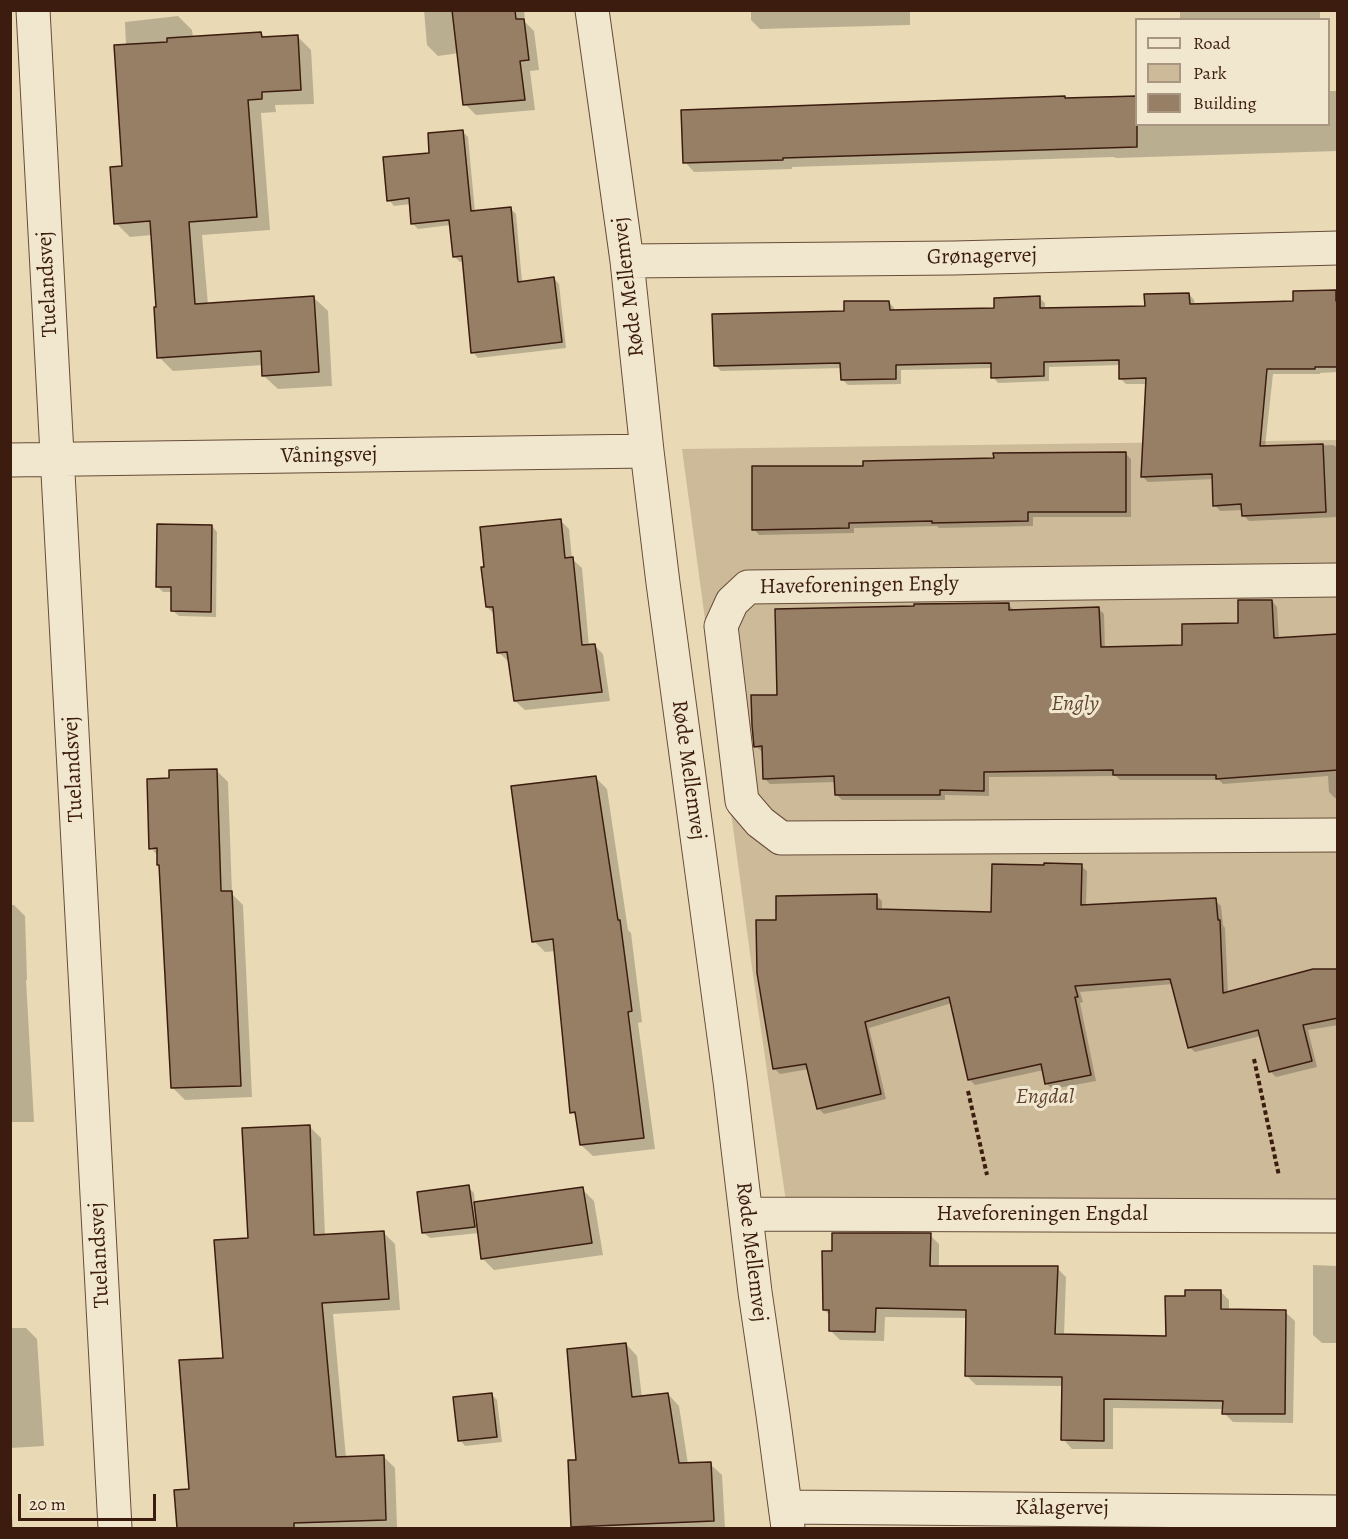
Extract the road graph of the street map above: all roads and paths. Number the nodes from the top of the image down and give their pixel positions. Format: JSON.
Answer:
{"nodes":[{"id":1,"x":33,"y":10,"type":"edge"},
{"id":2,"x":592,"y":10,"type":"edge"},
{"id":3,"x":1338,"y":248,"type":"edge"},
{"id":4,"x":627,"y":261,"type":"junction"},
{"id":5,"x":646,"y":451,"type":"junction"},
{"id":6,"x":57,"y":459,"type":"junction"},
{"id":7,"x":10,"y":460,"type":"edge"},
{"id":8,"x":1338,"y":580,"type":"edge"},
{"id":9,"x":1338,"y":835,"type":"edge"},
{"id":10,"x":1254,"y":1059,"type":"dead end"},
{"id":11,"x":968,"y":1091,"type":"dead end"},
{"id":12,"x":746,"y":1214,"type":"junction"},
{"id":13,"x":996,"y":1215,"type":"junction"},
{"id":14,"x":1287,"y":1215,"type":"junction"},
{"id":15,"x":1338,"y":1216,"type":"edge"},
{"id":16,"x":1338,"y":1512,"type":"edge"},
{"id":17,"x":787,"y":1518,"type":"edge"},
{"id":18,"x":115,"y":1528,"type":"edge"}],
"edges":[{"from":1,"to":6,"type":"street","name":"Tuelandsvej"},
{"from":2,"to":4,"type":"street","name":"Røde Mellemvej"},
{"from":3,"to":4,"type":"street","name":"Grønagervej"},
{"from":4,"to":5,"type":"street","name":"Røde Mellemvej"},
{"from":5,"to":6,"type":"street","name":"Våningsvej"},
{"from":5,"to":12,"type":"street","name":"Røde Mellemvej"},
{"from":6,"to":7,"type":"street","name":"Våningsvej"},
{"from":6,"to":18,"type":"street","name":"Tuelandsvej"},
{"from":8,"to":9,"type":"street","name":"Haveforeningen Engly"},
{"from":10,"to":14,"type":"path"},
{"from":11,"to":13,"type":"path"},
{"from":12,"to":13,"type":"street","name":"Haveforeningen Engdal"},
{"from":12,"to":17,"type":"street","name":"Røde Mellemvej"},
{"from":13,"to":14,"type":"street","name":"Haveforeningen Engdal"},
{"from":14,"to":15,"type":"street","name":"Haveforeningen Engdal"},
{"from":16,"to":17,"type":"street","name":"Kålagervej"}]}
